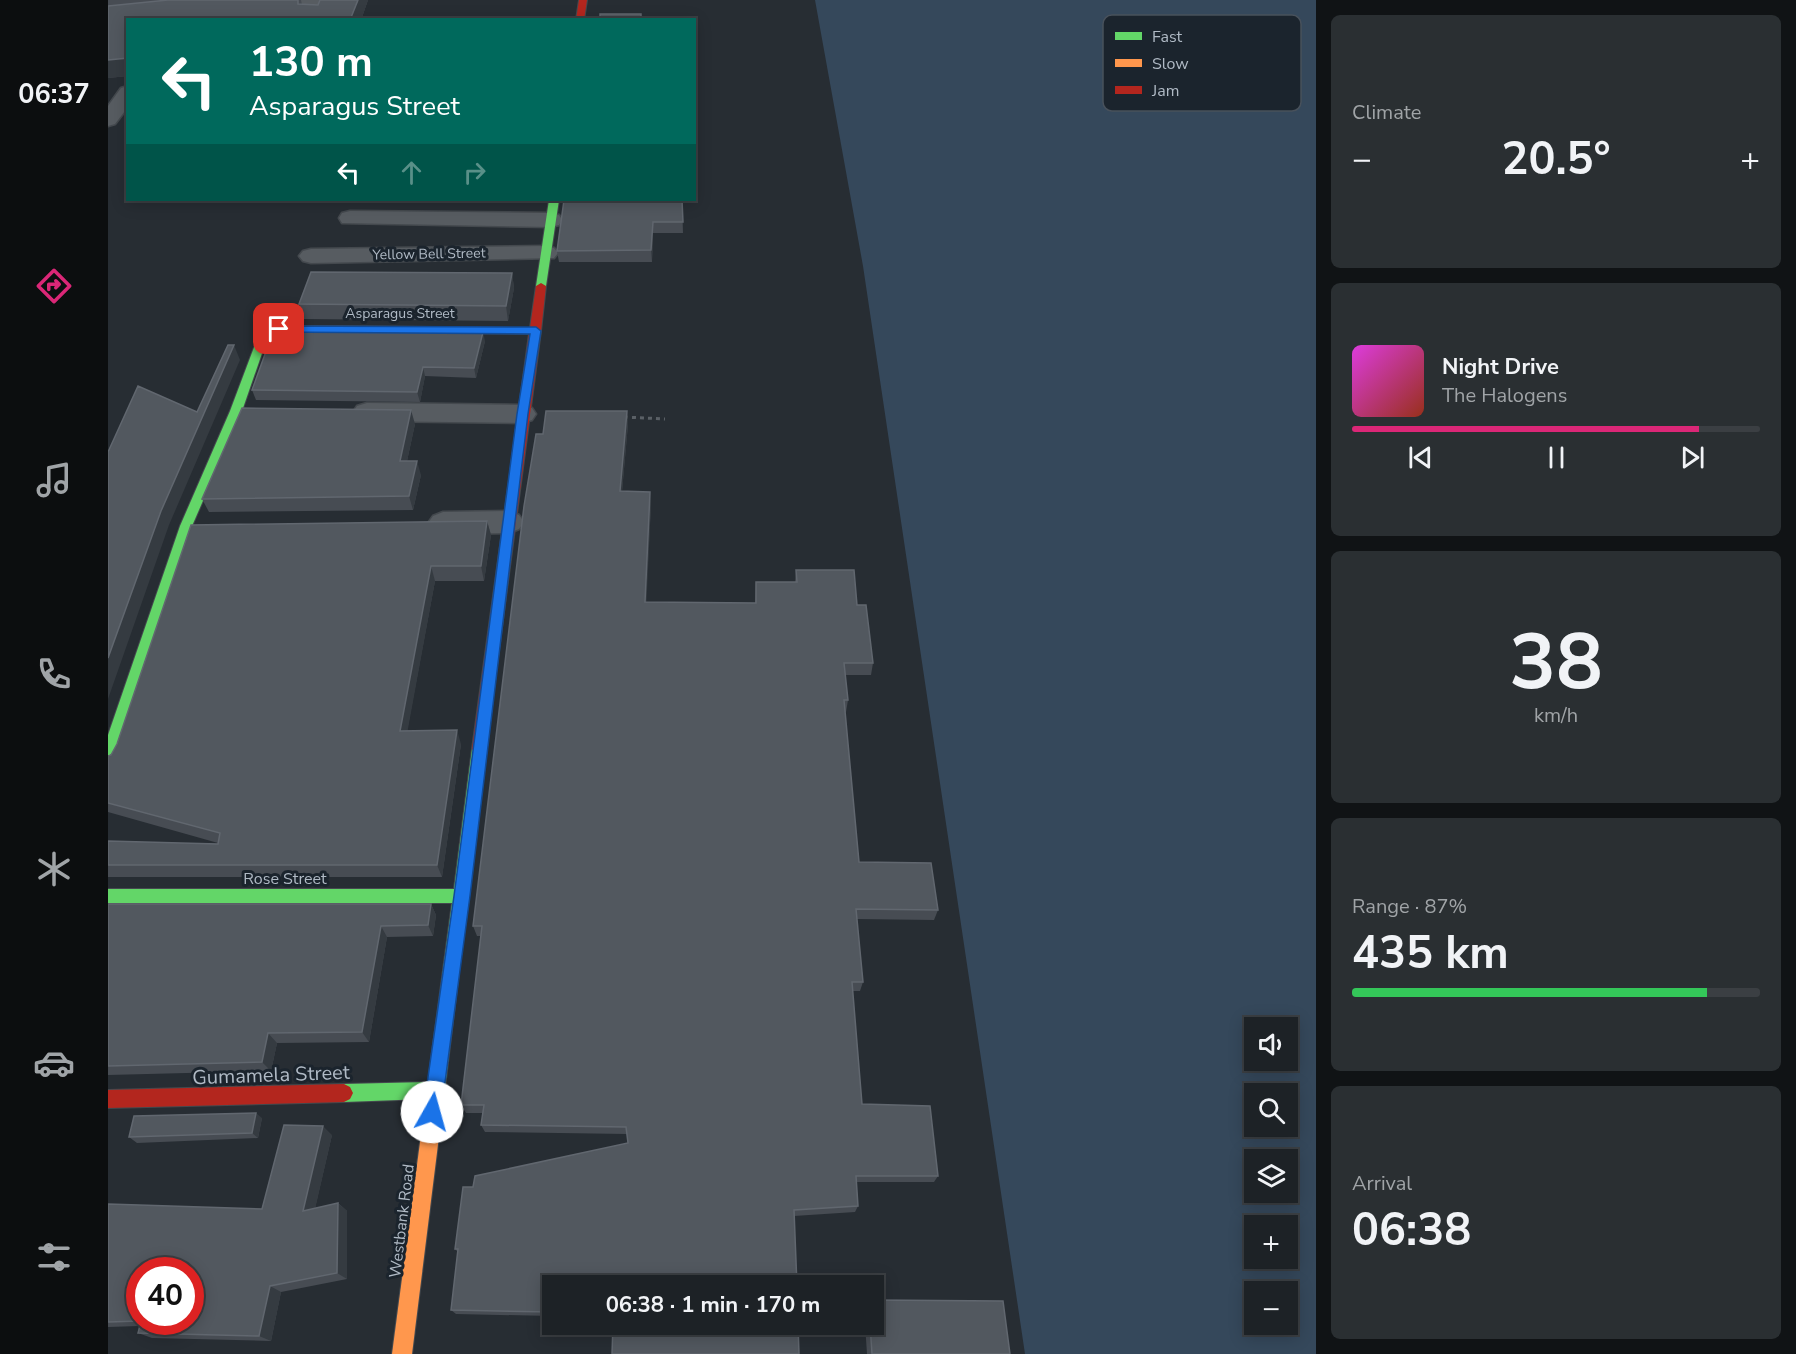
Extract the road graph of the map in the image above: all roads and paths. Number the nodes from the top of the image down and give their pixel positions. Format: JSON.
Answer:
{"nodes":[{"id":1,"x":583,"y":0,"type":"edge"},
{"id":2,"x":236,"y":6,"type":"edge"},
{"id":3,"x":314,"y":18,"type":"edge"},
{"id":4,"x":580,"y":18,"type":"edge"},
{"id":5,"x":126,"y":83,"type":"edge"},
{"id":6,"x":108,"y":85,"type":"edge"},
{"id":7,"x":126,"y":95,"type":"edge"},
{"id":8,"x":108,"y":120,"type":"edge"},
{"id":9,"x":552,"y":210,"type":"edge"},
{"id":10,"x":350,"y":218,"type":"dead end"},
{"id":11,"x":546,"y":253,"type":"junction"},
{"id":12,"x":311,"y":256,"type":"dead end"},
{"id":13,"x":536,"y":331,"type":"junction"},
{"id":14,"x":342,"y":412,"type":"edge"},
{"id":15,"x":522,"y":414,"type":"junction"},
{"id":16,"x":617,"y":417,"type":"edge"},
{"id":17,"x":665,"y":418,"type":"dead end"},
{"id":18,"x":509,"y":522,"type":"junction"},
{"id":19,"x":413,"y":523,"type":"edge"},
{"id":20,"x":222,"y":525,"type":"edge"},
{"id":21,"x":186,"y":526,"type":"junction"},
{"id":22,"x":108,"y":756,"type":"edge"},
{"id":23,"x":108,"y":896,"type":"edge"},
{"id":24,"x":462,"y":896,"type":"junction"},
{"id":25,"x":435,"y":1090,"type":"junction"},
{"id":26,"x":108,"y":1099,"type":"edge"},
{"id":27,"x":402,"y":1354,"type":"edge"}],
"edges":[{"from":1,"to":4,"type":"street"},
{"from":2,"to":3,"type":"street"},
{"from":5,"to":6,"type":"street"},
{"from":7,"to":8,"type":"street"},
{"from":9,"to":10,"type":"street"},
{"from":9,"to":11,"type":"street","name":"Westbank Road"},
{"from":11,"to":12,"type":"street","name":"Yellow Bell Street"},
{"from":11,"to":13,"type":"street","name":"Westbank Road"},
{"from":13,"to":15,"type":"street","name":"Westbank Road"},
{"from":13,"to":21,"type":"street","name":"Asparagus Street"},
{"from":14,"to":15,"type":"street"},
{"from":15,"to":18,"type":"street","name":"Westbank Road"},
{"from":16,"to":17,"type":"path"},
{"from":18,"to":19,"type":"street"},
{"from":18,"to":24,"type":"street","name":"Westbank Road"},
{"from":20,"to":21,"type":"street"},
{"from":21,"to":22,"type":"street"},
{"from":23,"to":24,"type":"street","name":"Rose Street"},
{"from":24,"to":25,"type":"street","name":"Westbank Road"},
{"from":25,"to":26,"type":"street","name":"Gumamela Street"},
{"from":25,"to":27,"type":"street","name":"Westbank Road"}]}
